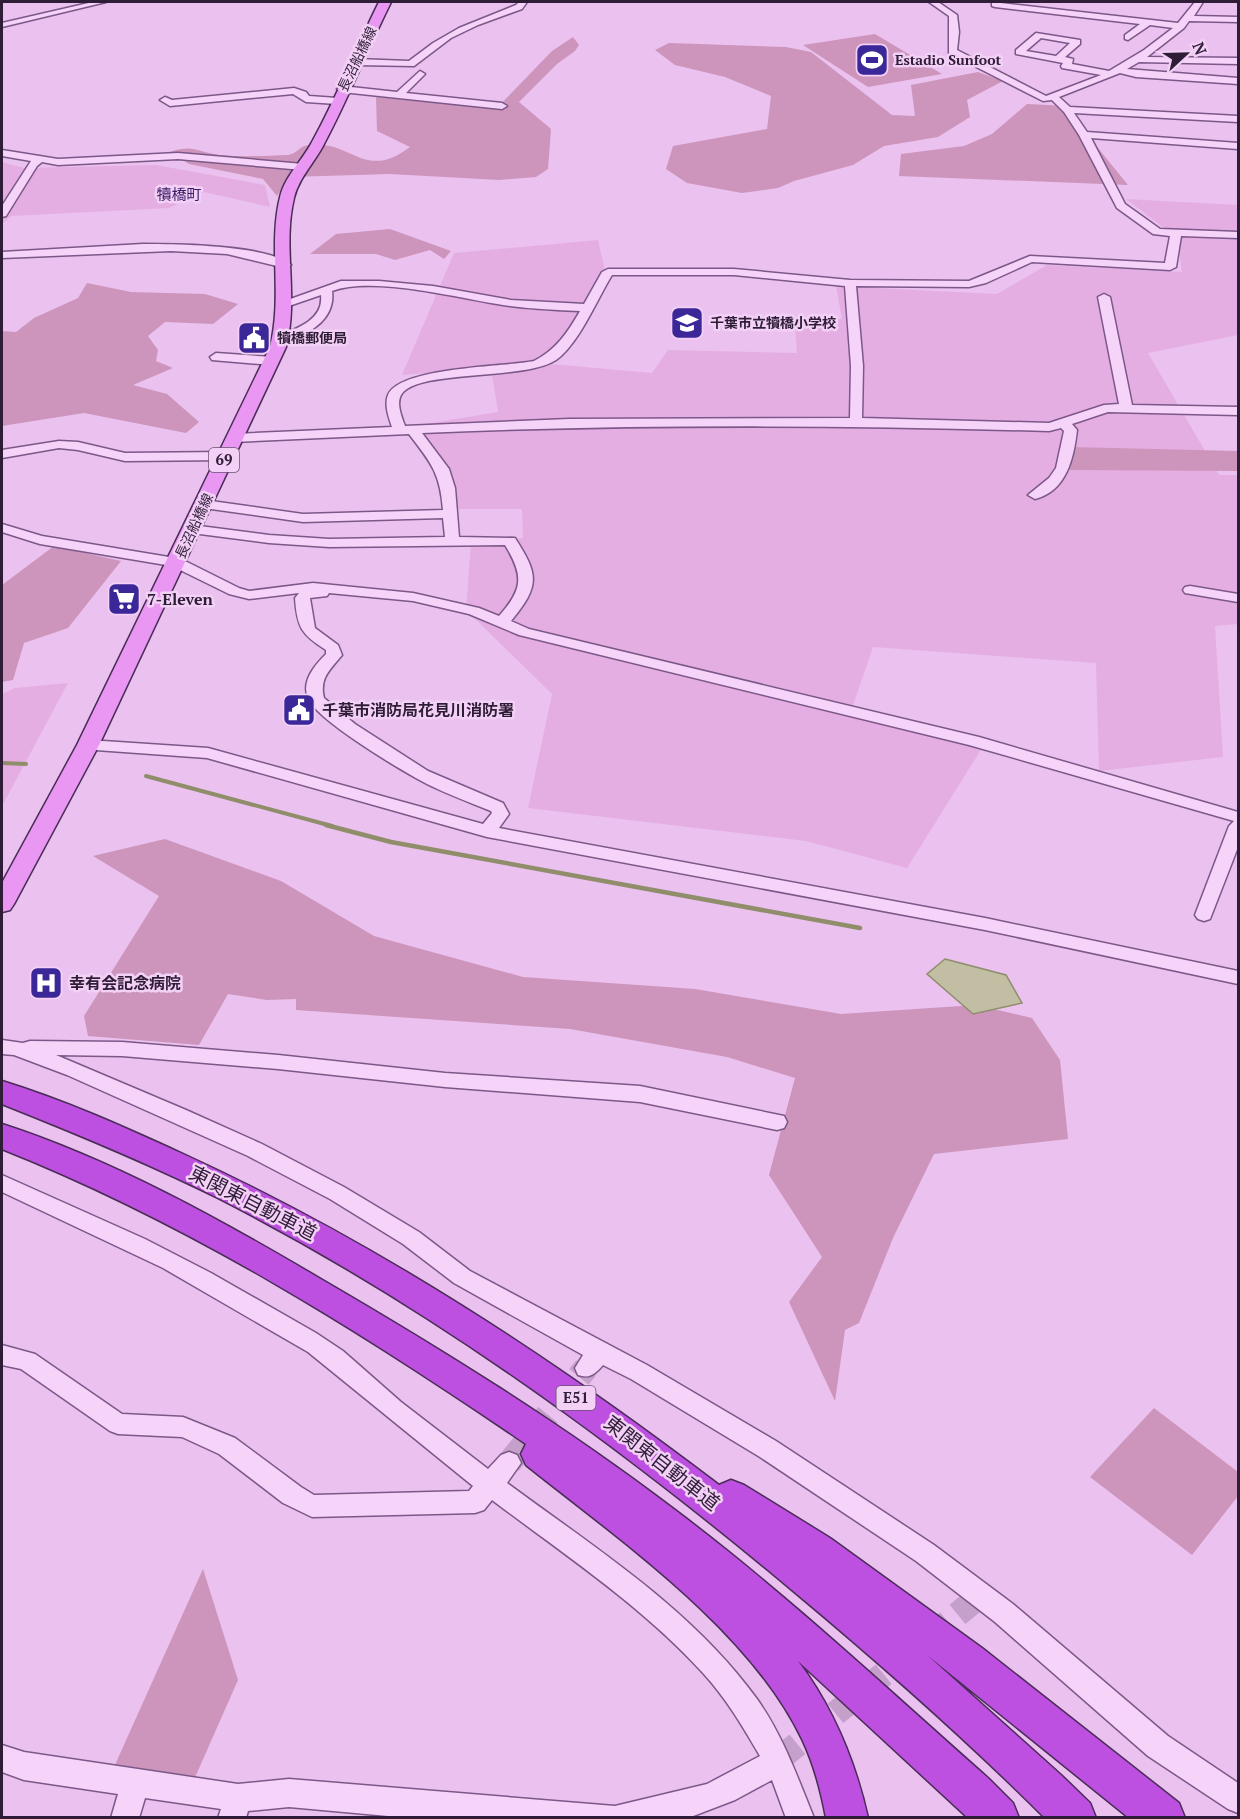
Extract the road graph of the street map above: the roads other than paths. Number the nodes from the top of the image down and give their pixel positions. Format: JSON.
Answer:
{"nodes":[{"id":1,"x":102,"y":2,"type":"edge"},
{"id":2,"x":385,"y":2,"type":"edge"},
{"id":3,"x":523,"y":2,"type":"edge"},
{"id":4,"x":933,"y":2,"type":"edge"},
{"id":5,"x":1199,"y":2,"type":"edge"},
{"id":6,"x":995,"y":4,"type":"dead end"},
{"id":7,"x":1189,"y":18,"type":"junction"},
{"id":8,"x":1239,"y":19,"type":"edge"},
{"id":9,"x":1148,"y":22,"type":"junction"},
{"id":10,"x":2,"y":25,"type":"edge"},
{"id":11,"x":1181,"y":26,"type":"junction"},
{"id":12,"x":1128,"y":37,"type":"dead end"},
{"id":13,"x":1058,"y":59,"type":"junction"},
{"id":14,"x":1134,"y":59,"type":"junction"},
{"id":15,"x":1238,"y":61,"type":"edge"},
{"id":16,"x":356,"y":62,"type":"junction"},
{"id":17,"x":1113,"y":71,"type":"junction"},
{"id":18,"x":420,"y":74,"type":"dead end"},
{"id":19,"x":1239,"y":75,"type":"edge"},
{"id":20,"x":1239,"y":81,"type":"edge"},
{"id":21,"x":340,"y":95,"type":"junction"},
{"id":22,"x":399,"y":95,"type":"junction"},
{"id":23,"x":1053,"y":96,"type":"junction"},
{"id":24,"x":165,"y":100,"type":"dead end"},
{"id":25,"x":502,"y":106,"type":"dead end"},
{"id":26,"x":1067,"y":110,"type":"junction"},
{"id":27,"x":1239,"y":119,"type":"edge"},
{"id":28,"x":1084,"y":135,"type":"junction"},
{"id":29,"x":1239,"y":146,"type":"edge"},
{"id":30,"x":2,"y":153,"type":"edge"},
{"id":31,"x":2,"y":160,"type":"edge"},
{"id":32,"x":36,"y":162,"type":"junction"},
{"id":33,"x":303,"y":167,"type":"junction"},
{"id":34,"x":2,"y":214,"type":"edge"},
{"id":35,"x":1176,"y":232,"type":"junction"},
{"id":36,"x":1239,"y":235,"type":"edge"},
{"id":37,"x":2,"y":255,"type":"edge"},
{"id":38,"x":285,"y":265,"type":"junction"},
{"id":39,"x":850,"y":283,"type":"junction"},
{"id":40,"x":326,"y":290,"type":"junction"},
{"id":41,"x":1104,"y":297,"type":"dead end"},
{"id":42,"x":286,"y":304,"type":"junction"},
{"id":43,"x":586,"y":308,"type":"junction"},
{"id":44,"x":281,"y":339,"type":"junction"},
{"id":45,"x":216,"y":357,"type":"dead end"},
{"id":46,"x":272,"y":361,"type":"junction"},
{"id":47,"x":1126,"y":408,"type":"junction"},
{"id":48,"x":1239,"y":411,"type":"edge"},
{"id":49,"x":856,"y":422,"type":"junction"},
{"id":50,"x":1064,"y":424,"type":"junction"},
{"id":51,"x":407,"y":430,"type":"junction"},
{"id":52,"x":234,"y":438,"type":"junction"},
{"id":53,"x":2,"y":454,"type":"edge"},
{"id":54,"x":226,"y":456,"type":"junction"},
{"id":55,"x":1035,"y":495,"type":"dead end"},
{"id":56,"x":204,"y":504,"type":"junction"},
{"id":57,"x":449,"y":514,"type":"junction"},
{"id":58,"x":2,"y":528,"type":"edge"},
{"id":59,"x":192,"y":529,"type":"junction"},
{"id":60,"x":452,"y":542,"type":"junction"},
{"id":61,"x":176,"y":562,"type":"junction"},
{"id":62,"x":1190,"y":590,"type":"dead end"},
{"id":63,"x":356,"y":592,"type":"junction"},
{"id":64,"x":1239,"y":598,"type":"edge"},
{"id":65,"x":501,"y":623,"type":"junction"},
{"id":66,"x":88,"y":745,"type":"junction"},
{"id":67,"x":1239,"y":817,"type":"edge"},
{"id":68,"x":1239,"y":826,"type":"edge"},
{"id":69,"x":487,"y":831,"type":"junction"},
{"id":70,"x":2,"y":904,"type":"edge"},
{"id":71,"x":1204,"y":915,"type":"dead end"},
{"id":72,"x":1239,"y":978,"type":"edge"},
{"id":73,"x":9,"y":1048,"type":"edge"},
{"id":74,"x":2,"y":1092,"type":"edge"},
{"id":75,"x":777,"y":1122,"type":"dead end"},
{"id":76,"x":2,"y":1136,"type":"edge"},
{"id":77,"x":2,"y":1183,"type":"edge"},
{"id":78,"x":324,"y":1296,"type":"junction"},
{"id":79,"x":2,"y":1355,"type":"edge"},
{"id":80,"x":603,"y":1417,"type":"junction"},
{"id":81,"x":509,"y":1464,"type":"tunnel mouth"},
{"id":82,"x":489,"y":1484,"type":"junction"},
{"id":83,"x":2,"y":1758,"type":"edge"},
{"id":84,"x":778,"y":1760,"type":"junction"},
{"id":85,"x":136,"y":1781,"type":"junction"},
{"id":86,"x":1239,"y":1799,"type":"edge"},
{"id":87,"x":235,"y":1808,"type":"edge"},
{"id":88,"x":369,"y":1809,"type":"edge"},
{"id":89,"x":125,"y":1818,"type":"edge"},
{"id":90,"x":611,"y":1818,"type":"edge"},
{"id":91,"x":619,"y":1818,"type":"edge"},
{"id":92,"x":800,"y":1818,"type":"edge"},
{"id":93,"x":847,"y":1818,"type":"edge"},
{"id":94,"x":998,"y":1818,"type":"edge"},
{"id":95,"x":1075,"y":1818,"type":"edge"},
{"id":96,"x":1164,"y":1818,"type":"edge"}],
"edges":[{"from":1,"to":10,"type":"street"},
{"from":2,"to":16,"type":"main road","name":"長沼船橋線","number":"69"},
{"from":3,"to":16,"type":"street"},
{"from":4,"to":23,"type":"street"},
{"from":5,"to":7,"type":"street"},
{"from":6,"to":9,"type":"street"},
{"from":7,"to":8,"type":"street"},
{"from":7,"to":11,"type":"street"},
{"from":9,"to":11,"type":"street"},
{"from":9,"to":12,"type":"street"},
{"from":11,"to":14,"type":"street"},
{"from":13,"to":13,"type":"street"},
{"from":13,"to":17,"type":"street"},
{"from":14,"to":15,"type":"street"},
{"from":14,"to":17,"type":"street"},
{"from":15,"to":19,"type":"street"},
{"from":16,"to":21,"type":"main road","name":"長沼船橋線","number":"69"},
{"from":17,"to":20,"type":"street"},
{"from":17,"to":23,"type":"street"},
{"from":18,"to":22,"type":"street"},
{"from":21,"to":22,"type":"street"},
{"from":21,"to":24,"type":"street"},
{"from":21,"to":33,"type":"main road","name":"長沼船橋線","number":"69"},
{"from":22,"to":25,"type":"street"},
{"from":23,"to":26,"type":"street"},
{"from":26,"to":27,"type":"street"},
{"from":26,"to":28,"type":"street"},
{"from":28,"to":29,"type":"street"},
{"from":28,"to":35,"type":"street"},
{"from":30,"to":32,"type":"street"},
{"from":31,"to":32,"type":"street"},
{"from":32,"to":33,"type":"street"},
{"from":32,"to":34,"type":"street"},
{"from":33,"to":38,"type":"main road","name":"長沼船橋線","number":"69"},
{"from":35,"to":36,"type":"street"},
{"from":35,"to":39,"type":"street"},
{"from":37,"to":38,"type":"street"},
{"from":38,"to":42,"type":"main road","name":"長沼船橋線","number":"69"},
{"from":39,"to":43,"type":"street"},
{"from":39,"to":49,"type":"street"},
{"from":40,"to":42,"type":"street"},
{"from":40,"to":43,"type":"street"},
{"from":40,"to":44,"type":"street"},
{"from":41,"to":47,"type":"street"},
{"from":42,"to":44,"type":"main road","name":"長沼船橋線","number":"69"},
{"from":43,"to":51,"type":"street"},
{"from":44,"to":46,"type":"main road","name":"長沼船橋線","number":"69"},
{"from":45,"to":46,"type":"street"},
{"from":46,"to":52,"type":"main road","name":"長沼船橋線","number":"69"},
{"from":47,"to":48,"type":"street"},
{"from":47,"to":50,"type":"street"},
{"from":49,"to":50,"type":"street"},
{"from":49,"to":51,"type":"street"},
{"from":50,"to":55,"type":"street"},
{"from":51,"to":52,"type":"street"},
{"from":51,"to":57,"type":"street"},
{"from":52,"to":54,"type":"main road","name":"長沼船橋線","number":"69"},
{"from":53,"to":54,"type":"street"},
{"from":54,"to":56,"type":"main road","name":"長沼船橋線","number":"69"},
{"from":56,"to":57,"type":"street"},
{"from":56,"to":59,"type":"main road","name":"長沼船橋線","number":"69"},
{"from":57,"to":60,"type":"street"},
{"from":58,"to":61,"type":"street"},
{"from":59,"to":60,"type":"street"},
{"from":59,"to":61,"type":"main road","name":"長沼船橋線","number":"69"},
{"from":60,"to":65,"type":"street"},
{"from":61,"to":63,"type":"street"},
{"from":61,"to":66,"type":"main road","name":"長沼船橋線","number":"69"},
{"from":62,"to":64,"type":"street"},
{"from":63,"to":65,"type":"street"},
{"from":63,"to":69,"type":"street"},
{"from":65,"to":67,"type":"street"},
{"from":66,"to":69,"type":"street"},
{"from":66,"to":70,"type":"main road","name":"長沼船橋線","number":"69"},
{"from":68,"to":71,"type":"street"},
{"from":69,"to":72,"type":"street"},
{"from":73,"to":75,"type":"street"},
{"from":73,"to":86,"type":"street"},
{"from":74,"to":80,"type":"highway","name":"東関東自動車道","number":"E51"},
{"from":76,"to":78,"type":"highway"},
{"from":77,"to":82,"type":"street"},
{"from":78,"to":93,"type":"highway"},
{"from":78,"to":94,"type":"highway"},
{"from":79,"to":82,"type":"street"},
{"from":80,"to":95,"type":"highway","name":"東関東自動車道","number":"E51"},
{"from":80,"to":96,"type":"highway"},
{"from":81,"to":82,"type":"street"},
{"from":82,"to":84,"type":"street"},
{"from":83,"to":85,"type":"street"},
{"from":84,"to":91,"type":"street"},
{"from":84,"to":92,"type":"street"},
{"from":85,"to":87,"type":"street"},
{"from":85,"to":89,"type":"street"},
{"from":87,"to":88,"type":"street"},
{"from":88,"to":90,"type":"street"}]}
